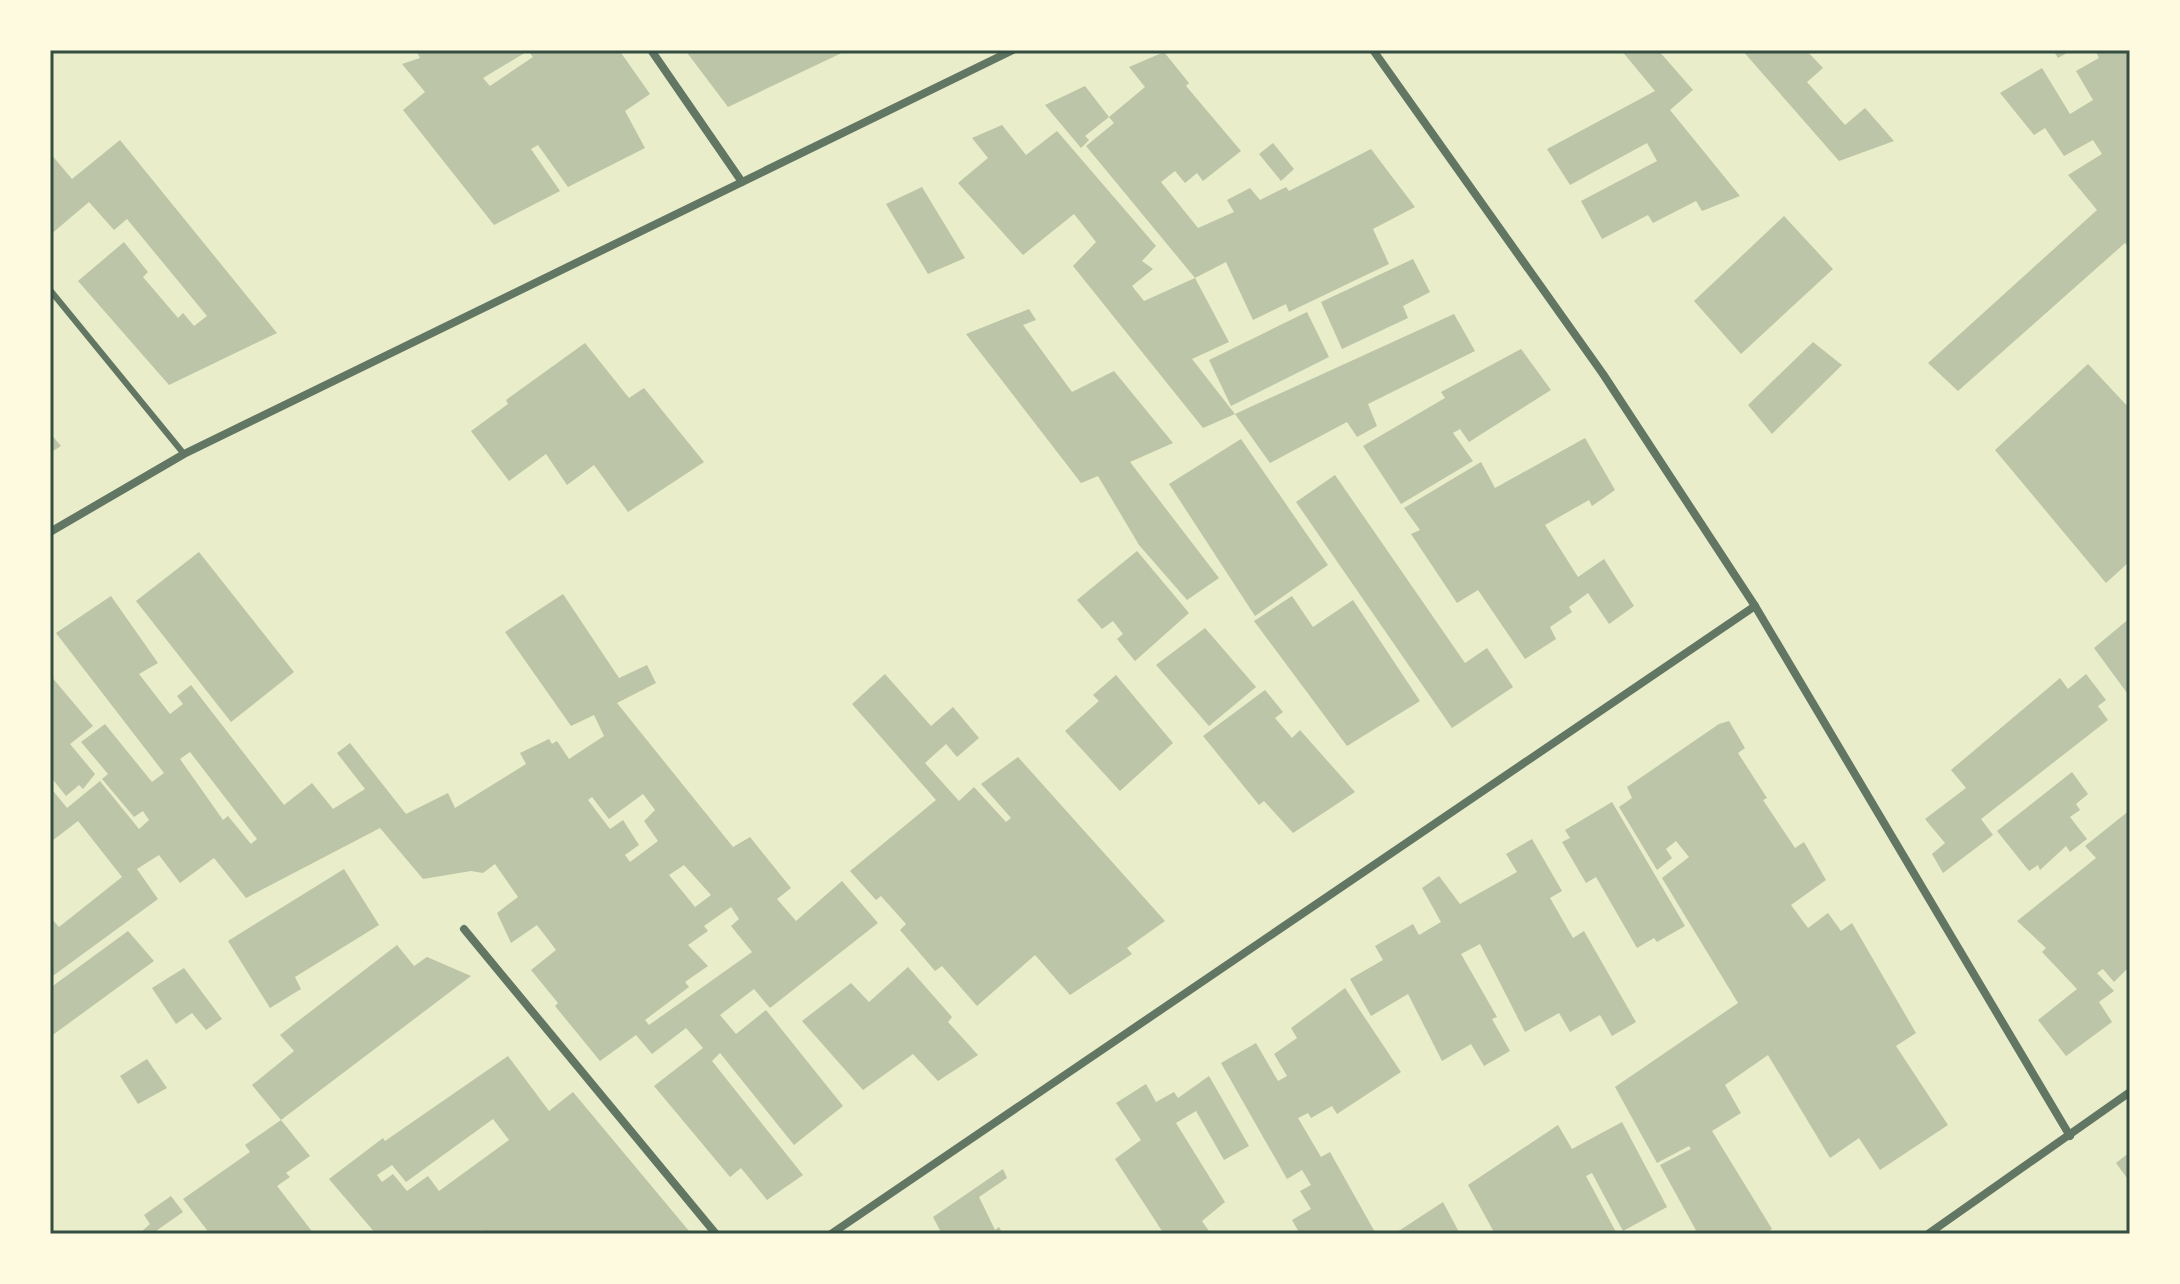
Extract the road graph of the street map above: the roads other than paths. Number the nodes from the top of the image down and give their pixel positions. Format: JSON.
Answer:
{"nodes":[{"id":1,"x":651,"y":50,"type":"edge"},
{"id":2,"x":1013,"y":50,"type":"edge"},
{"id":3,"x":1373,"y":50,"type":"edge"},
{"id":4,"x":742,"y":182,"type":"junction"},
{"id":5,"x":50,"y":290,"type":"edge"},
{"id":6,"x":184,"y":454,"type":"junction"},
{"id":7,"x":50,"y":532,"type":"edge"},
{"id":8,"x":1755,"y":606,"type":"junction"},
{"id":9,"x":464,"y":929,"type":"dead end"},
{"id":10,"x":2130,"y":1092,"type":"edge"},
{"id":11,"x":2070,"y":1136,"type":"junction"},
{"id":12,"x":716,"y":1234,"type":"edge"},
{"id":13,"x":831,"y":1234,"type":"edge"},
{"id":14,"x":1928,"y":1234,"type":"edge"}],
"edges":[{"from":1,"to":4,"type":"street"},
{"from":2,"to":4,"type":"street"},
{"from":3,"to":8,"type":"street"},
{"from":4,"to":6,"type":"street"},
{"from":5,"to":6,"type":"lane"},
{"from":6,"to":7,"type":"street"},
{"from":8,"to":11,"type":"street"},
{"from":8,"to":13,"type":"street"},
{"from":9,"to":12,"type":"street"},
{"from":10,"to":11,"type":"street"},
{"from":11,"to":14,"type":"street"}]}
